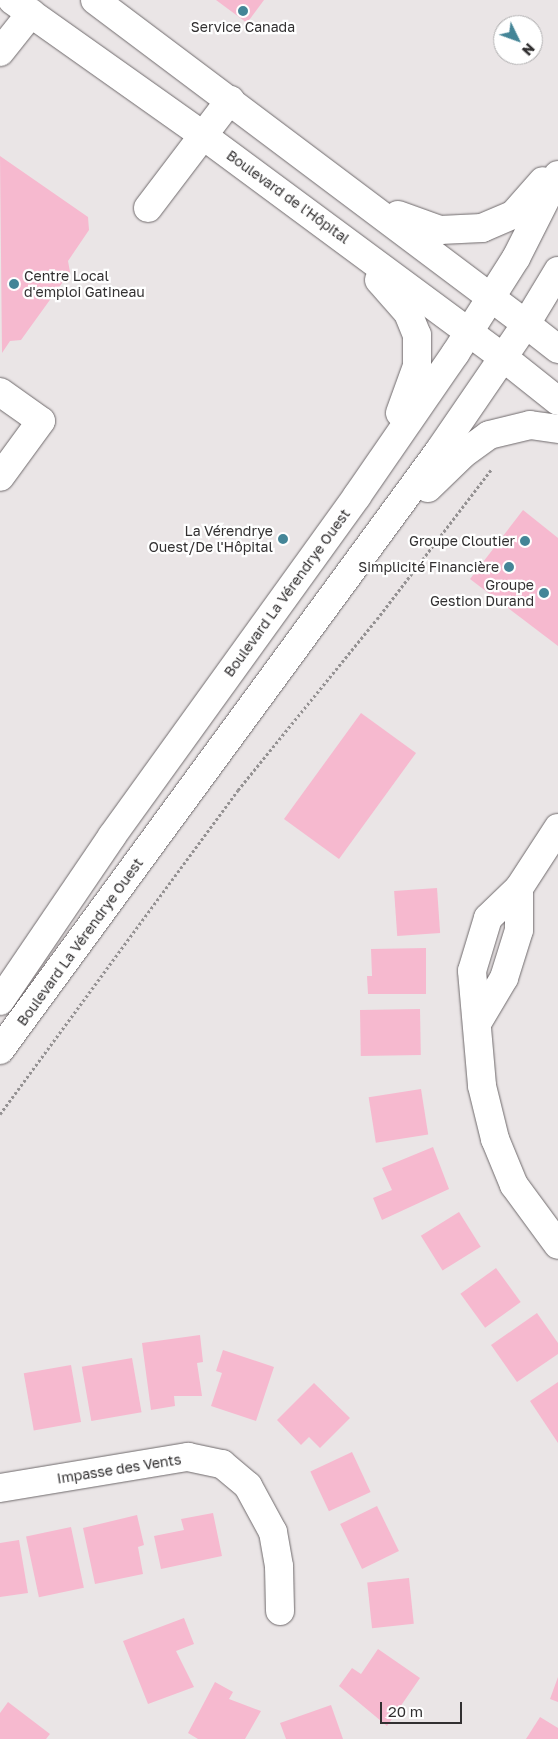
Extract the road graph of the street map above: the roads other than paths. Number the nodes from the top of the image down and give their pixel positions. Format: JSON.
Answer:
{"nodes":[{"id":1,"x":95,"y":0,"type":"edge"},
{"id":2,"x":21,"y":6,"type":"edge"},
{"id":3,"x":0,"y":52,"type":"edge"},
{"id":4,"x":230,"y":100,"type":"junction"},
{"id":5,"x":202,"y":134,"type":"junction"},
{"id":6,"x":558,"y":158,"type":"edge"},
{"id":7,"x":558,"y":175,"type":"edge"},
{"id":8,"x":367,"y":202,"type":"junction"},
{"id":9,"x":148,"y":208,"type":"dead end"},
{"id":10,"x":318,"y":219,"type":"junction"},
{"id":11,"x":558,"y":271,"type":"edge"},
{"id":12,"x":492,"y":297,"type":"junction"},
{"id":13,"x":526,"y":324,"type":"junction"},
{"id":14,"x":470,"y":331,"type":"junction"},
{"id":15,"x":558,"y":349,"type":"edge"},
{"id":16,"x":504,"y":358,"type":"junction"},
{"id":17,"x":0,"y":392,"type":"edge"},
{"id":18,"x":558,"y":401,"type":"edge"},
{"id":19,"x":558,"y":429,"type":"edge"},
{"id":20,"x":0,"y":477,"type":"edge"},
{"id":21,"x":357,"y":496,"type":"junction"},
{"id":22,"x":378,"y":535,"type":"junction"},
{"id":23,"x":558,"y":828,"type":"edge"},
{"id":24,"x":0,"y":1001,"type":"edge"},
{"id":25,"x":0,"y":1050,"type":"edge"},
{"id":26,"x":558,"y":1245,"type":"edge"},
{"id":27,"x":0,"y":1488,"type":"edge"},
{"id":28,"x":280,"y":1611,"type":"dead end"}],
"edges":[{"from":1,"to":4,"type":"main road"},
{"from":2,"to":3,"type":"main road"},
{"from":2,"to":5,"type":"main road","name":"Boulevard de l'Hôpital"},
{"from":4,"to":5,"type":"main road"},
{"from":4,"to":8,"type":"main road"},
{"from":5,"to":9,"type":"main road"},
{"from":5,"to":10,"type":"main road","name":"Boulevard de l'Hôpital"},
{"from":6,"to":8,"type":"main road"},
{"from":7,"to":12,"type":"main road","name":"Boulevard La Vérendrye Ouest"},
{"from":8,"to":12,"type":"main road"},
{"from":10,"to":14,"type":"main road","name":"Boulevard de l'Hôpital"},
{"from":10,"to":21,"type":"main road"},
{"from":11,"to":13,"type":"main road","name":"Boulevard La Vérendrye Ouest"},
{"from":12,"to":13,"type":"main road"},
{"from":12,"to":14,"type":"main road","name":"Boulevard La Vérendrye Ouest"},
{"from":13,"to":15,"type":"main road"},
{"from":13,"to":16,"type":"main road","name":"Boulevard La Vérendrye Ouest"},
{"from":14,"to":16,"type":"main road","name":"Boulevard de l'Hôpital"},
{"from":14,"to":21,"type":"main road","name":"Boulevard La Vérendrye Ouest"},
{"from":16,"to":18,"type":"main road","name":"Boulevard de l'Hôpital"},
{"from":16,"to":22,"type":"main road","name":"Boulevard La Vérendrye Ouest"},
{"from":17,"to":20,"type":"main road"},
{"from":19,"to":22,"type":"main road"},
{"from":21,"to":24,"type":"main road","name":"Boulevard La Vérendrye Ouest"},
{"from":22,"to":25,"type":"main road","name":"Boulevard La Vérendrye Ouest"},
{"from":23,"to":26,"type":"main road"},
{"from":27,"to":28,"type":"main road","name":"Impasse des Vents"}]}
